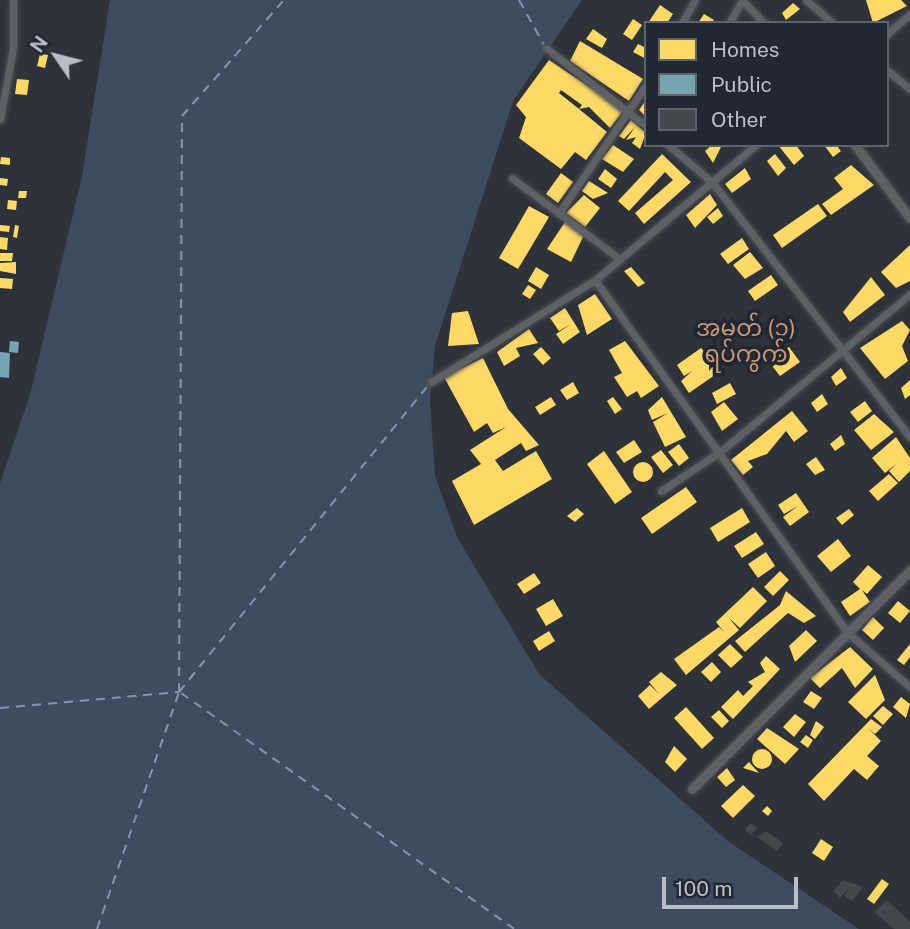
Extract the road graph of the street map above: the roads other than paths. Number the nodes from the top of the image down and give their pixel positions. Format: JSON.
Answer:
{"nodes":[{"id":1,"x":13,"y":0,"type":"edge"},
{"id":2,"x":695,"y":0,"type":"edge"},
{"id":3,"x":742,"y":0,"type":"edge"},
{"id":4,"x":806,"y":0,"type":"edge"},
{"id":5,"x":910,"y":14,"type":"edge"},
{"id":6,"x":683,"y":21,"type":"edge"},
{"id":7,"x":730,"y":21,"type":"edge"},
{"id":8,"x":762,"y":21,"type":"edge"},
{"id":9,"x":830,"y":21,"type":"edge"},
{"id":10,"x":889,"y":32,"type":"edge"},
{"id":11,"x":545,"y":48,"type":"dead end"},
{"id":12,"x":889,"y":72,"type":"edge"},
{"id":13,"x":644,"y":88,"type":"edge"},
{"id":14,"x":910,"y":89,"type":"edge"},
{"id":15,"x":629,"y":114,"type":"junction"},
{"id":16,"x":0,"y":119,"type":"edge"},
{"id":17,"x":644,"y":125,"type":"edge"},
{"id":18,"x":670,"y":147,"type":"edge"},
{"id":19,"x":754,"y":147,"type":"edge"},
{"id":20,"x":857,"y":147,"type":"edge"},
{"id":21,"x":512,"y":178,"type":"dead end"},
{"id":22,"x":712,"y":182,"type":"junction"},
{"id":23,"x":559,"y":213,"type":"junction"},
{"id":24,"x":910,"y":218,"type":"edge"},
{"id":25,"x":620,"y":259,"type":"junction"},
{"id":26,"x":595,"y":280,"type":"junction"},
{"id":27,"x":910,"y":294,"type":"edge"},
{"id":28,"x":842,"y":351,"type":"junction"},
{"id":29,"x":431,"y":382,"type":"dead end"},
{"id":30,"x":910,"y":437,"type":"edge"},
{"id":31,"x":721,"y":451,"type":"junction"},
{"id":32,"x":661,"y":491,"type":"dead end"},
{"id":33,"x":910,"y":570,"type":"edge"},
{"id":34,"x":848,"y":634,"type":"junction"},
{"id":35,"x":910,"y":687,"type":"edge"},
{"id":36,"x":692,"y":789,"type":"dead end"}],
"edges":[{"from":1,"to":16,"type":"street"},
{"from":2,"to":6,"type":"street"},
{"from":3,"to":7,"type":"street"},
{"from":3,"to":8,"type":"street"},
{"from":4,"to":9,"type":"street"},
{"from":5,"to":10,"type":"street"},
{"from":11,"to":15,"type":"street"},
{"from":12,"to":14,"type":"street"},
{"from":13,"to":15,"type":"street"},
{"from":15,"to":17,"type":"street"},
{"from":15,"to":23,"type":"street"},
{"from":18,"to":22,"type":"street"},
{"from":19,"to":22,"type":"street"},
{"from":20,"to":24,"type":"street"},
{"from":21,"to":23,"type":"street"},
{"from":22,"to":25,"type":"street"},
{"from":22,"to":28,"type":"street"},
{"from":23,"to":25,"type":"street"},
{"from":25,"to":26,"type":"street"},
{"from":26,"to":29,"type":"street"},
{"from":26,"to":31,"type":"street"},
{"from":27,"to":28,"type":"street"},
{"from":28,"to":30,"type":"street"},
{"from":28,"to":31,"type":"street"},
{"from":31,"to":32,"type":"street"},
{"from":31,"to":34,"type":"street"},
{"from":33,"to":34,"type":"street"},
{"from":34,"to":35,"type":"street"},
{"from":34,"to":36,"type":"street"}]}
